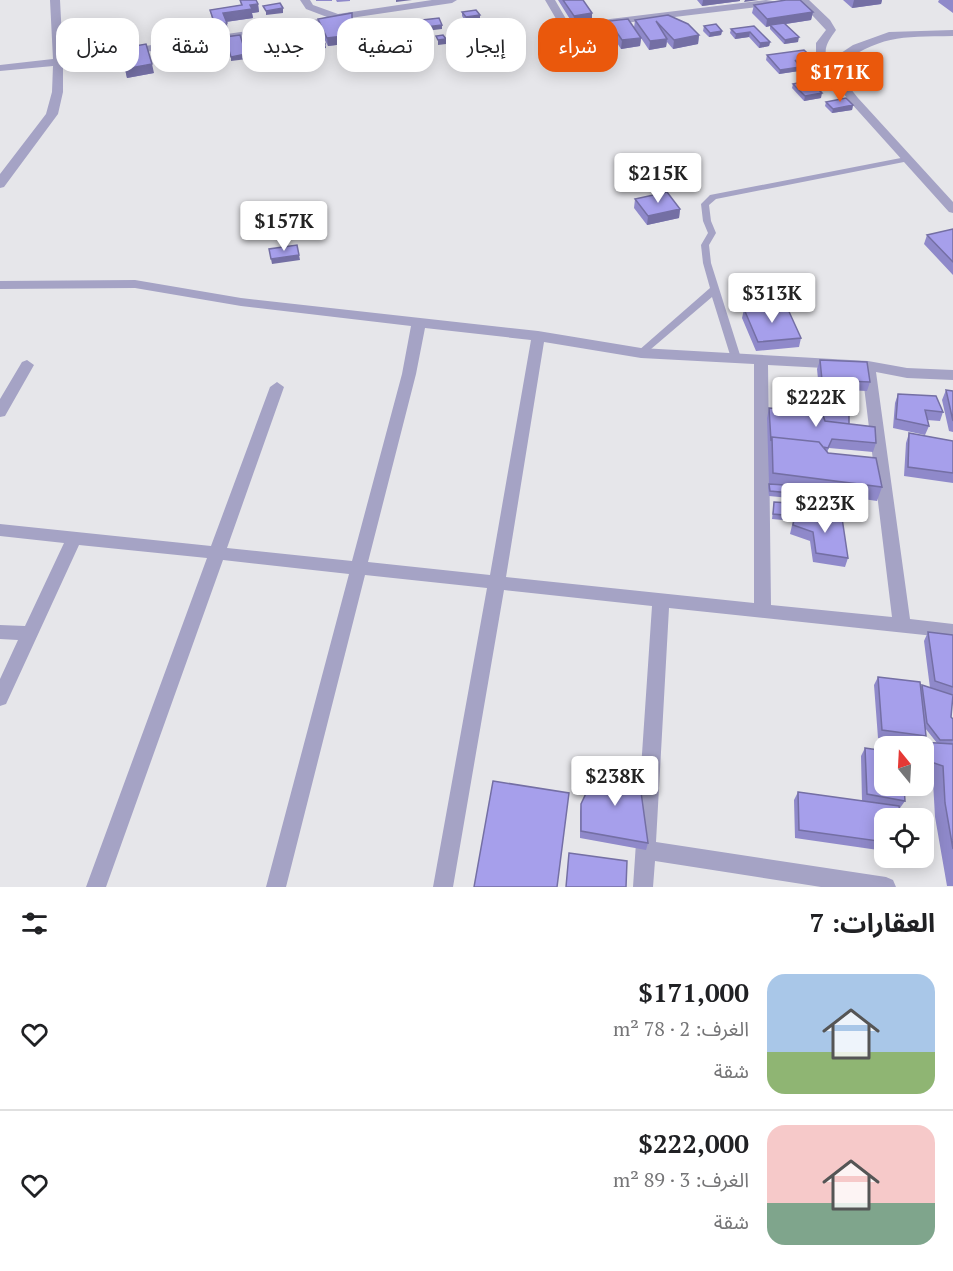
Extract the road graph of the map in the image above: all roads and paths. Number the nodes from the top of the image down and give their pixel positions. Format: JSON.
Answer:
{"nodes":[{"id":1,"x":56,"y":0,"type":"edge"},
{"id":2,"x":305,"y":0,"type":"edge"},
{"id":3,"x":452,"y":0,"type":"edge"},
{"id":4,"x":550,"y":0,"type":"edge"},
{"id":5,"x":803,"y":0,"type":"edge"},
{"id":6,"x":784,"y":1,"type":"edge"},
{"id":7,"x":337,"y":17,"type":"junction"},
{"id":8,"x":953,"y":33,"type":"edge"},
{"id":9,"x":56,"y":44,"type":"edge"},
{"id":10,"x":139,"y":50,"type":"edge"},
{"id":11,"x":56,"y":62,"type":"edge"},
{"id":12,"x":828,"y":67,"type":"junction"},
{"id":13,"x":0,"y":68,"type":"edge"},
{"id":14,"x":56,"y":72,"type":"edge"},
{"id":15,"x":906,"y":159,"type":"junction"},
{"id":16,"x":0,"y":184,"type":"edge"},
{"id":17,"x":953,"y":209,"type":"edge"},
{"id":18,"x":0,"y":285,"type":"edge"},
{"id":19,"x":419,"y":322,"type":"junction"},
{"id":20,"x":538,"y":336,"type":"junction"},
{"id":21,"x":641,"y":353,"type":"junction"},
{"id":22,"x":736,"y":358,"type":"junction"},
{"id":23,"x":761,"y":360,"type":"junction"},
{"id":24,"x":27,"y":365,"type":"dead end"},
{"id":25,"x":868,"y":366,"type":"junction"},
{"id":26,"x":953,"y":375,"type":"edge"},
{"id":27,"x":277,"y":387,"type":"dead end"},
{"id":28,"x":0,"y":412,"type":"edge"},
{"id":29,"x":0,"y":530,"type":"edge"},
{"id":30,"x":74,"y":538,"type":"junction"},
{"id":31,"x":217,"y":553,"type":"junction"},
{"id":32,"x":358,"y":568,"type":"junction"},
{"id":33,"x":497,"y":583,"type":"junction"},
{"id":34,"x":661,"y":600,"type":"junction"},
{"id":35,"x":763,"y":611,"type":"junction"},
{"id":36,"x":902,"y":625,"type":"junction"},
{"id":37,"x":953,"y":631,"type":"edge"},
{"id":38,"x":0,"y":632,"type":"edge"},
{"id":39,"x":30,"y":633,"type":"junction"},
{"id":40,"x":0,"y":698,"type":"edge"},
{"id":41,"x":646,"y":850,"type":"junction"},
{"id":42,"x":96,"y":887,"type":"edge"},
{"id":43,"x":276,"y":887,"type":"edge"},
{"id":44,"x":443,"y":887,"type":"edge"},
{"id":45,"x":644,"y":887,"type":"edge"},
{"id":46,"x":886,"y":887,"type":"edge"}],
"edges":[{"from":1,"to":9,"type":"street"},
{"from":2,"to":7,"type":"street"},
{"from":3,"to":7,"type":"street"},
{"from":4,"to":6,"type":"street"},
{"from":5,"to":12,"type":"street"},
{"from":7,"to":10,"type":"street"},
{"from":8,"to":12,"type":"street"},
{"from":11,"to":13,"type":"street"},
{"from":12,"to":15,"type":"street"},
{"from":14,"to":16,"type":"street"},
{"from":15,"to":17,"type":"street"},
{"from":15,"to":22,"type":"lane"},
{"from":18,"to":19,"type":"street"},
{"from":19,"to":20,"type":"street"},
{"from":19,"to":32,"type":"street"},
{"from":20,"to":21,"type":"street"},
{"from":20,"to":33,"type":"street"},
{"from":21,"to":22,"type":"street"},
{"from":21,"to":22,"type":"lane"},
{"from":22,"to":23,"type":"street"},
{"from":23,"to":25,"type":"street"},
{"from":23,"to":35,"type":"street"},
{"from":24,"to":28,"type":"street"},
{"from":25,"to":26,"type":"street"},
{"from":25,"to":36,"type":"street"},
{"from":27,"to":31,"type":"street"},
{"from":29,"to":30,"type":"street"},
{"from":30,"to":31,"type":"street"},
{"from":30,"to":39,"type":"street"},
{"from":31,"to":32,"type":"street"},
{"from":31,"to":42,"type":"street"},
{"from":32,"to":33,"type":"street"},
{"from":32,"to":43,"type":"street"},
{"from":33,"to":34,"type":"street"},
{"from":33,"to":44,"type":"street"},
{"from":34,"to":35,"type":"street"},
{"from":34,"to":41,"type":"street"},
{"from":35,"to":36,"type":"street"},
{"from":36,"to":37,"type":"street"},
{"from":38,"to":39,"type":"street"},
{"from":39,"to":40,"type":"street"},
{"from":41,"to":45,"type":"street"},
{"from":41,"to":46,"type":"street"}]}
